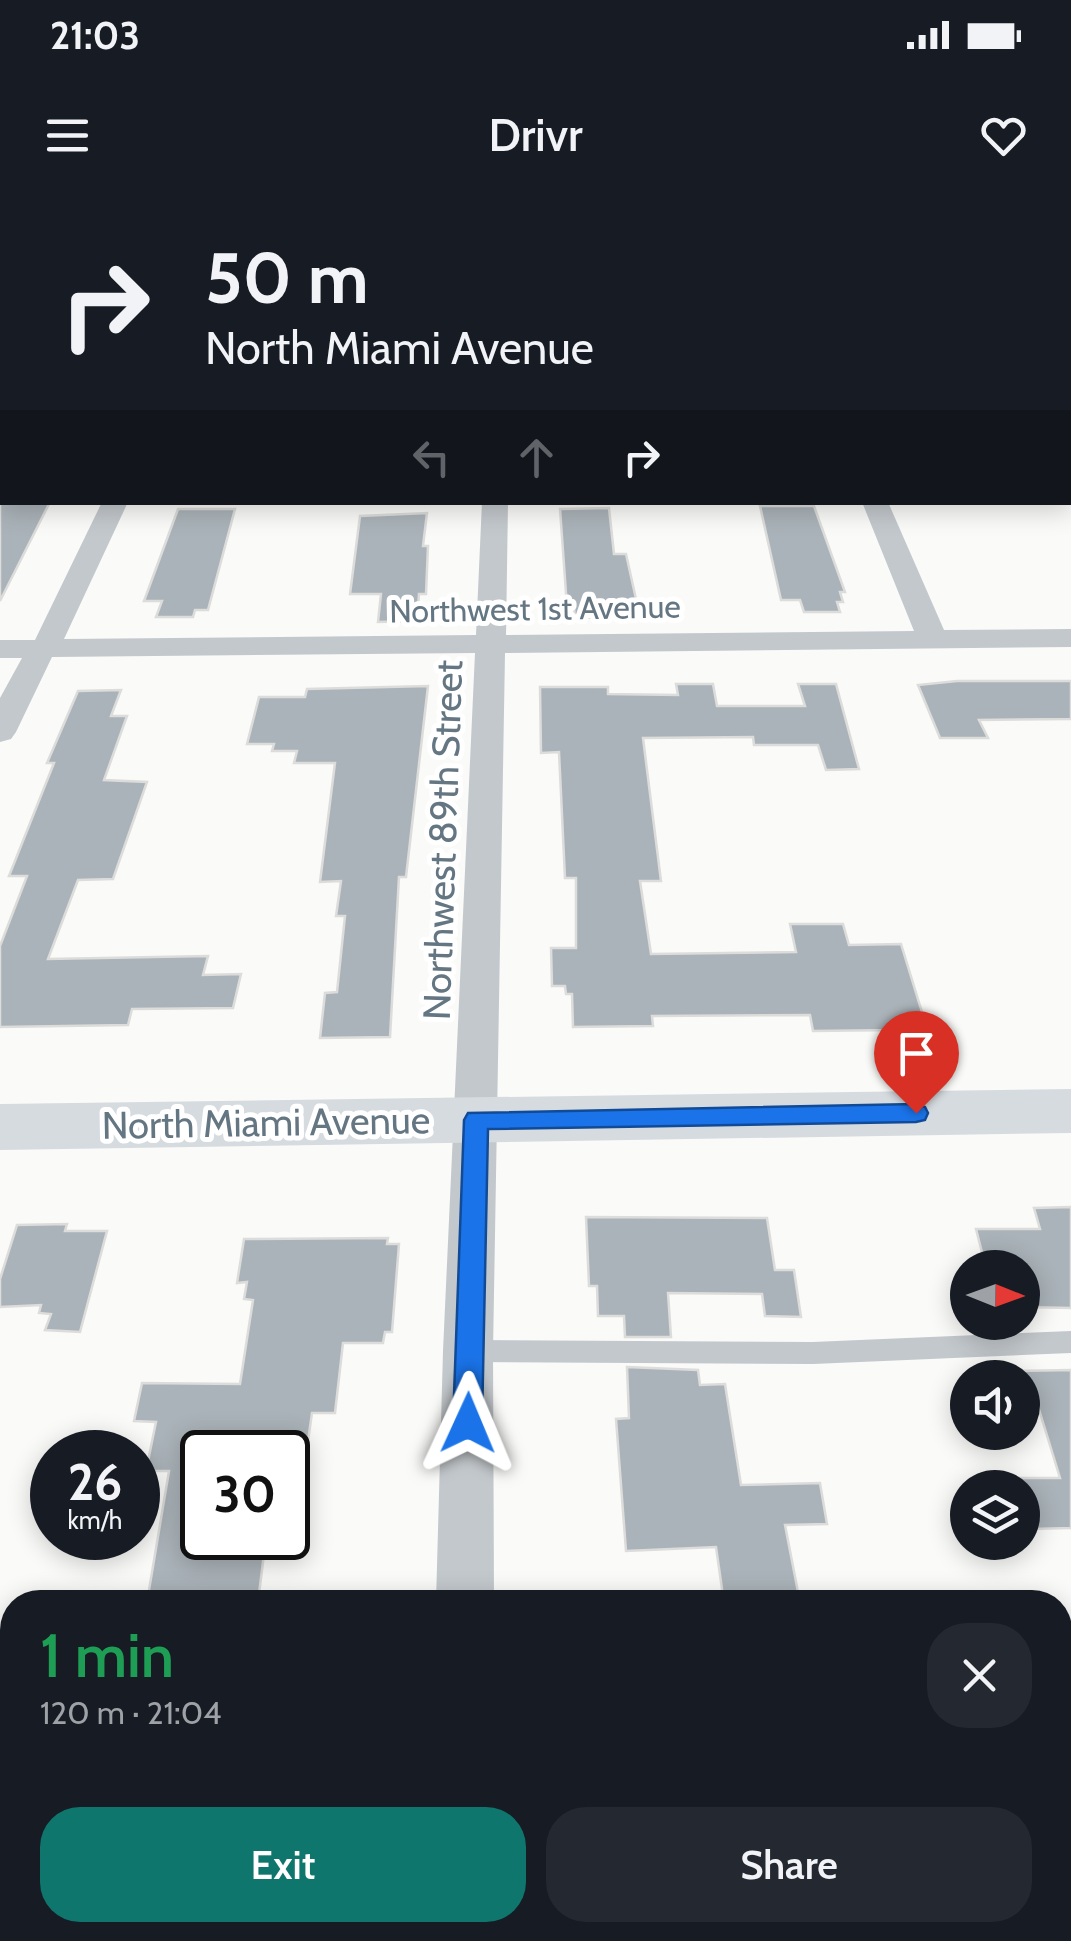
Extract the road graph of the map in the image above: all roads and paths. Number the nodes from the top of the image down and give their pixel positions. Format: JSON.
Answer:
{"nodes":[{"id":1,"x":114,"y":505,"type":"edge"},
{"id":2,"x":495,"y":505,"type":"edge"},
{"id":3,"x":876,"y":505,"type":"edge"},
{"id":4,"x":1071,"y":638,"type":"edge"},
{"id":5,"x":933,"y":640,"type":"junction"},
{"id":6,"x":493,"y":644,"type":"junction"},
{"id":7,"x":43,"y":648,"type":"junction"},
{"id":8,"x":0,"y":649,"type":"edge"},
{"id":9,"x":0,"y":732,"type":"edge"},
{"id":10,"x":1071,"y":1111,"type":"edge"},
{"id":11,"x":476,"y":1120,"type":"junction"},
{"id":12,"x":0,"y":1127,"type":"edge"},
{"id":13,"x":1071,"y":1342,"type":"edge"},
{"id":14,"x":468,"y":1351,"type":"junction"},
{"id":15,"x":465,"y":1590,"type":"edge"}],
"edges":[{"from":1,"to":7,"type":"street"},
{"from":2,"to":6,"type":"street","name":"Northwest 89th Street"},
{"from":3,"to":5,"type":"street"},
{"from":4,"to":5,"type":"street","name":"Northwest 1st Avenue"},
{"from":5,"to":6,"type":"street","name":"Northwest 1st Avenue"},
{"from":6,"to":7,"type":"street","name":"Northwest 1st Avenue"},
{"from":6,"to":11,"type":"street","name":"Northwest 89th Street"},
{"from":7,"to":8,"type":"street","name":"Northwest 1st Avenue"},
{"from":7,"to":9,"type":"street"},
{"from":10,"to":11,"type":"main road","name":"North Miami Avenue"},
{"from":11,"to":12,"type":"main road","name":"North Miami Avenue"},
{"from":11,"to":14,"type":"street","name":"Northwest 89th Street"},
{"from":13,"to":14,"type":"lane"},
{"from":14,"to":15,"type":"street","name":"Northwest 89th Street"}]}
